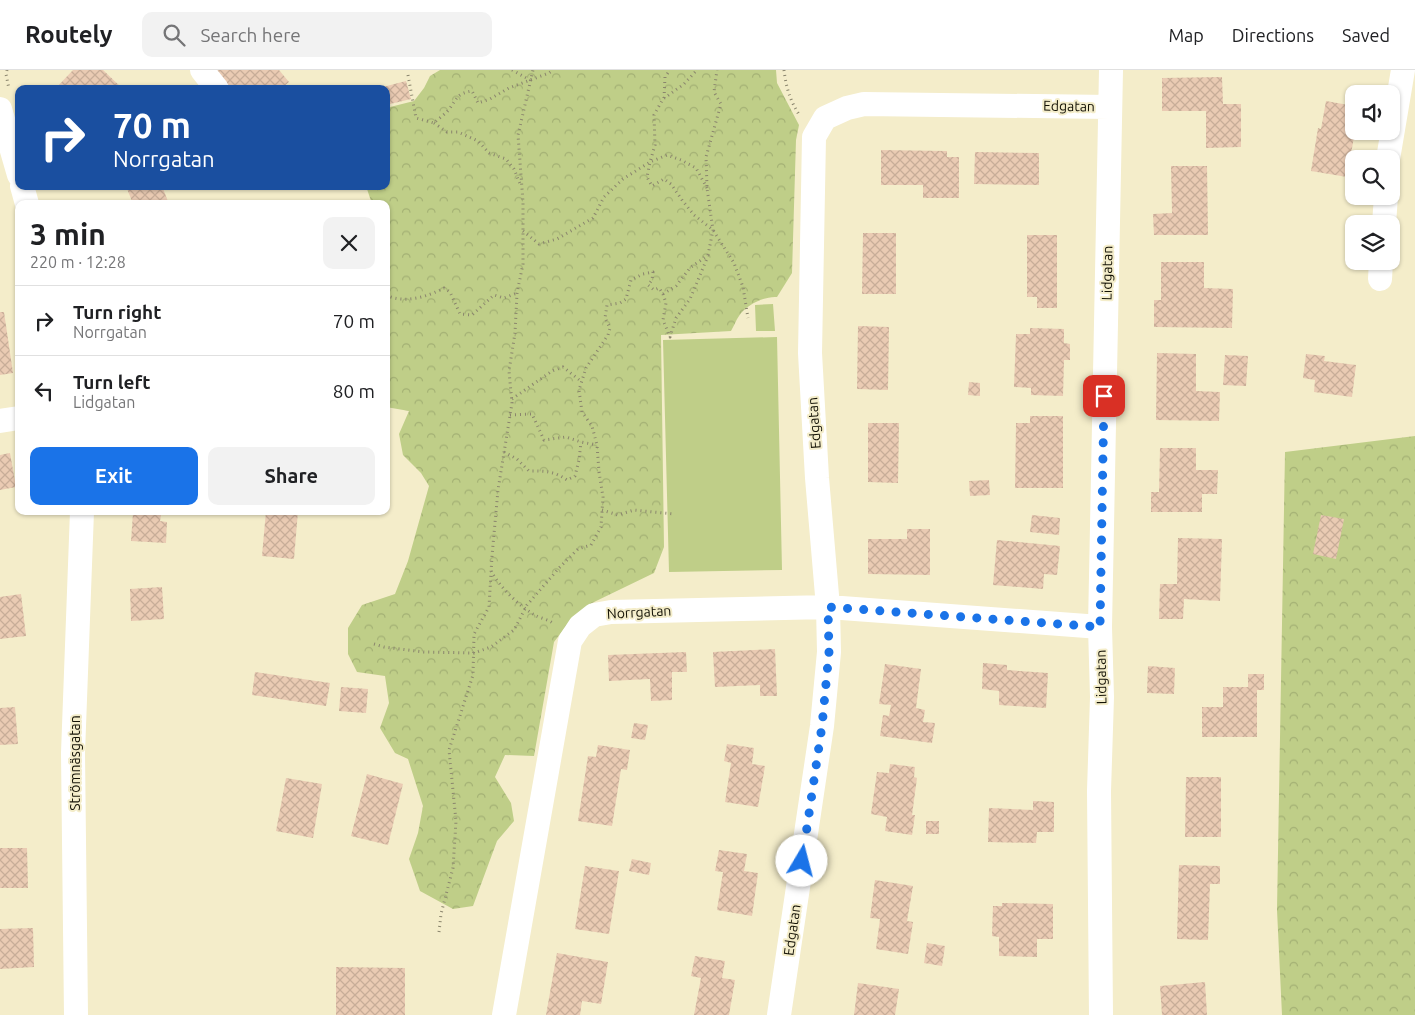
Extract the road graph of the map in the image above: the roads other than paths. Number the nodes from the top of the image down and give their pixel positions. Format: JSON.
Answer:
{"nodes":[{"id":1,"x":202,"y":70,"type":"edge"},
{"id":2,"x":1111,"y":70,"type":"edge"},
{"id":3,"x":1403,"y":70,"type":"edge"},
{"id":4,"x":214,"y":85,"type":"edge"},
{"id":5,"x":1110,"y":107,"type":"junction"},
{"id":6,"x":0,"y":109,"type":"edge"},
{"id":7,"x":1390,"y":150,"type":"edge"},
{"id":8,"x":15,"y":160,"type":"edge"},
{"id":9,"x":15,"y":419,"type":"edge"},
{"id":10,"x":0,"y":421,"type":"edge"},
{"id":11,"x":82,"y":515,"type":"edge"},
{"id":12,"x":828,"y":607,"type":"junction"},
{"id":13,"x":1100,"y":627,"type":"junction"},
{"id":14,"x":76,"y":1015,"type":"edge"},
{"id":15,"x":504,"y":1015,"type":"edge"},
{"id":16,"x":779,"y":1015,"type":"edge"},
{"id":17,"x":1101,"y":1015,"type":"edge"}],
"edges":[{"from":1,"to":4,"type":"street"},
{"from":2,"to":5,"type":"street","name":"Lidgatan"},
{"from":3,"to":7,"type":"street"},
{"from":5,"to":12,"type":"street","name":"Edgatan"},
{"from":5,"to":13,"type":"street","name":"Lidgatan"},
{"from":6,"to":8,"type":"street"},
{"from":9,"to":10,"type":"street"},
{"from":11,"to":14,"type":"street","name":"Strömnäsgatan"},
{"from":12,"to":13,"type":"street","name":"Norrgatan"},
{"from":12,"to":15,"type":"street","name":"Norrgatan"},
{"from":12,"to":16,"type":"street","name":"Edgatan"},
{"from":13,"to":17,"type":"street","name":"Lidgatan"}]}
